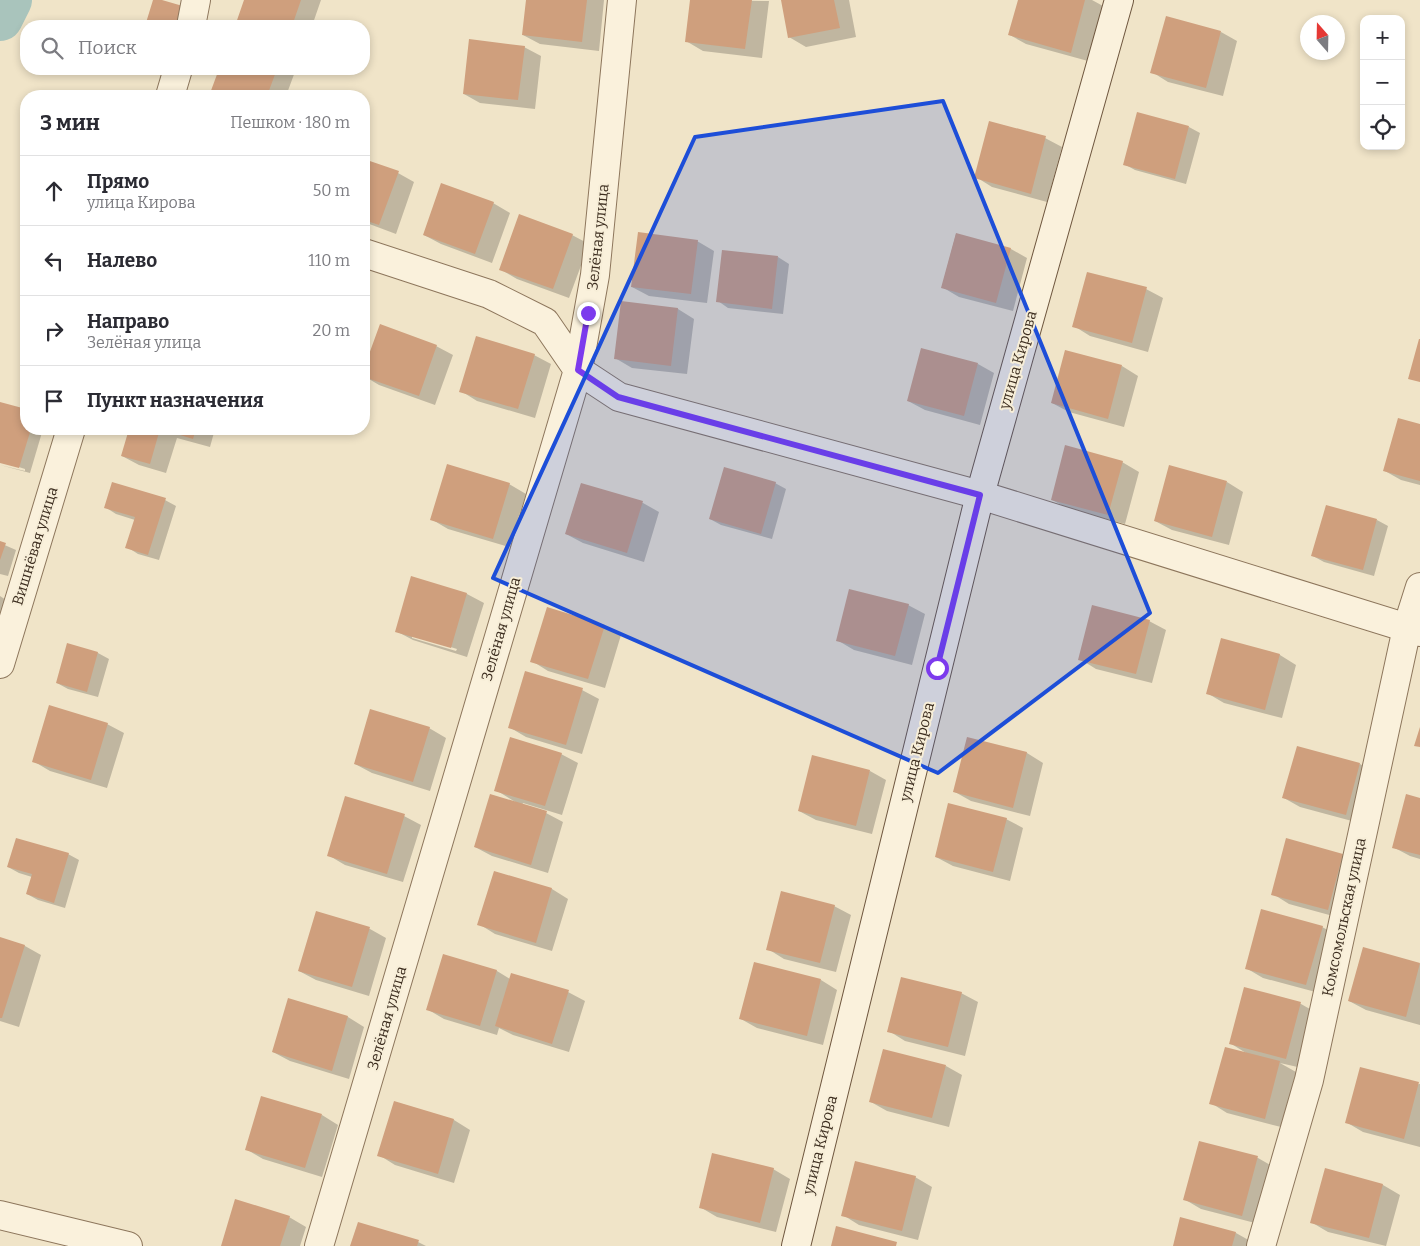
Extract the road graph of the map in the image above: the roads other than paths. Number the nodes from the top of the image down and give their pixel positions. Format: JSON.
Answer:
{"nodes":[{"id":1,"x":196,"y":0,"type":"edge"},
{"id":2,"x":622,"y":0,"type":"edge"},
{"id":3,"x":1119,"y":0,"type":"edge"},
{"id":4,"x":192,"y":20,"type":"edge"},
{"id":5,"x":176,"y":75,"type":"edge"},
{"id":6,"x":172,"y":90,"type":"edge"},
{"id":7,"x":370,"y":254,"type":"edge"},
{"id":8,"x":578,"y":370,"type":"junction"},
{"id":9,"x":69,"y":435,"type":"edge"},
{"id":10,"x":980,"y":495,"type":"junction"},
{"id":11,"x":1420,"y":587,"type":"edge"},
{"id":12,"x":1414,"y":630,"type":"edge"},
{"id":13,"x":0,"y":664,"type":"edge"},
{"id":14,"x":0,"y":1215,"type":"edge"},
{"id":15,"x":128,"y":1246,"type":"edge"},
{"id":16,"x":319,"y":1246,"type":"edge"},
{"id":17,"x":796,"y":1246,"type":"edge"},
{"id":18,"x":1261,"y":1246,"type":"edge"}],
"edges":[{"from":1,"to":4,"type":"street"},
{"from":2,"to":8,"type":"street","name":"Зелёная улица"},
{"from":3,"to":10,"type":"street","name":"улица Кирова"},
{"from":5,"to":6,"type":"street"},
{"from":7,"to":8,"type":"street"},
{"from":8,"to":10,"type":"street"},
{"from":8,"to":16,"type":"street","name":"Зелёная улица"},
{"from":9,"to":13,"type":"street","name":"Вишнёвая улица"},
{"from":10,"to":12,"type":"street"},
{"from":10,"to":17,"type":"street","name":"улица Кирова"},
{"from":11,"to":12,"type":"street","name":"Комсомольская улица"},
{"from":12,"to":18,"type":"street","name":"Комсомольская улица"},
{"from":14,"to":15,"type":"street"}]}
